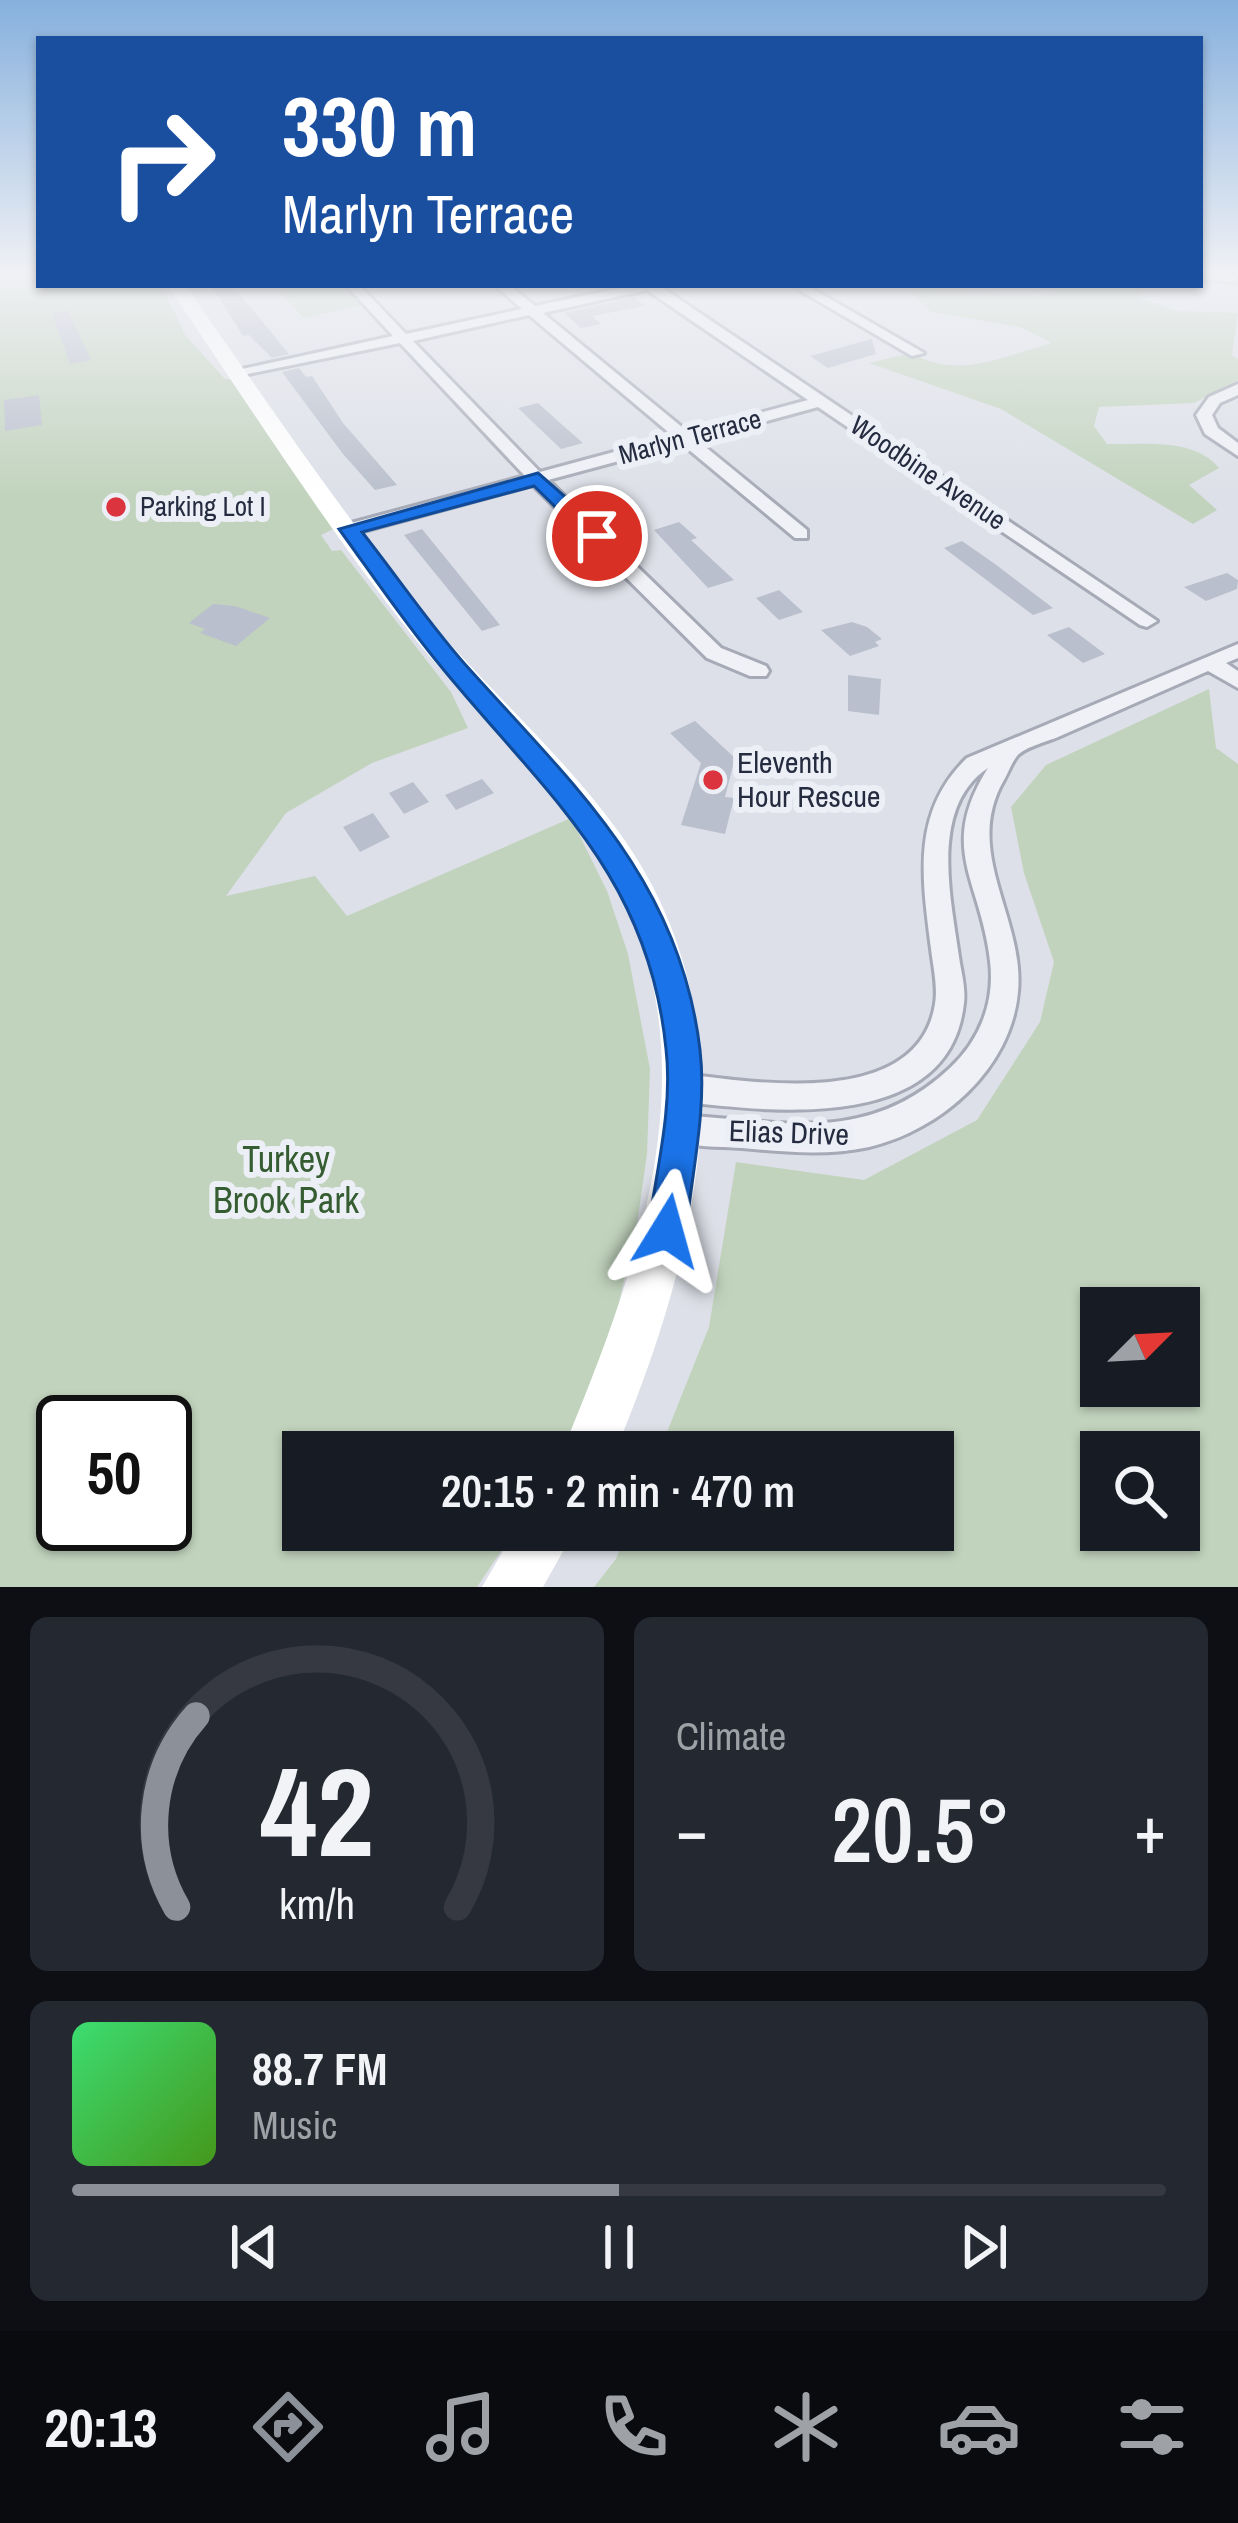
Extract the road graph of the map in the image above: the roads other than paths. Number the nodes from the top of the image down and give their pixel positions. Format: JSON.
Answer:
{"nodes":[{"id":1,"x":221,"y":349,"type":"edge"},
{"id":2,"x":355,"y":349,"type":"edge"},
{"id":3,"x":412,"y":349,"type":"edge"},
{"id":4,"x":579,"y":349,"type":"edge"},
{"id":5,"x":744,"y":349,"type":"edge"},
{"id":6,"x":910,"y":349,"type":"edge"},
{"id":7,"x":917,"y":353,"type":"dead end"},
{"id":8,"x":238,"y":374,"type":"junction"},
{"id":9,"x":1238,"y":389,"type":"edge"},
{"id":10,"x":821,"y":401,"type":"junction"},
{"id":11,"x":688,"y":438,"type":"junction"},
{"id":12,"x":1238,"y":452,"type":"edge"},
{"id":13,"x":538,"y":479,"type":"junction"},
{"id":14,"x":350,"y":529,"type":"junction"},
{"id":15,"x":801,"y":534,"type":"dead end"},
{"id":16,"x":1148,"y":621,"type":"dead end"},
{"id":17,"x":1238,"y":650,"type":"edge"},
{"id":18,"x":1210,"y":662,"type":"junction"},
{"id":19,"x":758,"y":671,"type":"dead end"},
{"id":20,"x":1238,"y":681,"type":"edge"},
{"id":21,"x":1007,"y":753,"type":"junction"},
{"id":22,"x":685,"y":1088,"type":"junction"},
{"id":23,"x":681,"y":1129,"type":"junction"},
{"id":24,"x":597,"y":1431,"type":"edge"},
{"id":25,"x":534,"y":1551,"type":"edge"},
{"id":26,"x":510,"y":1587,"type":"edge"}],
"edges":[{"from":1,"to":8,"type":"main road"},
{"from":2,"to":8,"type":"street"},
{"from":3,"to":13,"type":"street"},
{"from":4,"to":11,"type":"street"},
{"from":5,"to":10,"type":"street","name":"Woodbine Avenue"},
{"from":6,"to":7,"type":"street"},
{"from":8,"to":14,"type":"main road"},
{"from":9,"to":12,"type":"street"},
{"from":10,"to":11,"type":"street","name":"Marlyn Terrace"},
{"from":10,"to":16,"type":"street","name":"Woodbine Avenue"},
{"from":11,"to":13,"type":"street","name":"Marlyn Terrace"},
{"from":11,"to":15,"type":"street"},
{"from":13,"to":14,"type":"street","name":"Marlyn Terrace"},
{"from":13,"to":19,"type":"street"},
{"from":14,"to":22,"type":"main road"},
{"from":17,"to":18,"type":"street","name":"Elias Drive"},
{"from":18,"to":20,"type":"street"},
{"from":18,"to":21,"type":"street","name":"Elias Drive"},
{"from":21,"to":22,"type":"street","name":"Elias Drive"},
{"from":21,"to":23,"type":"street","name":"Elias Drive"},
{"from":22,"to":23,"type":"main road"},
{"from":23,"to":24,"type":"main road"},
{"from":25,"to":26,"type":"main road"}]}
